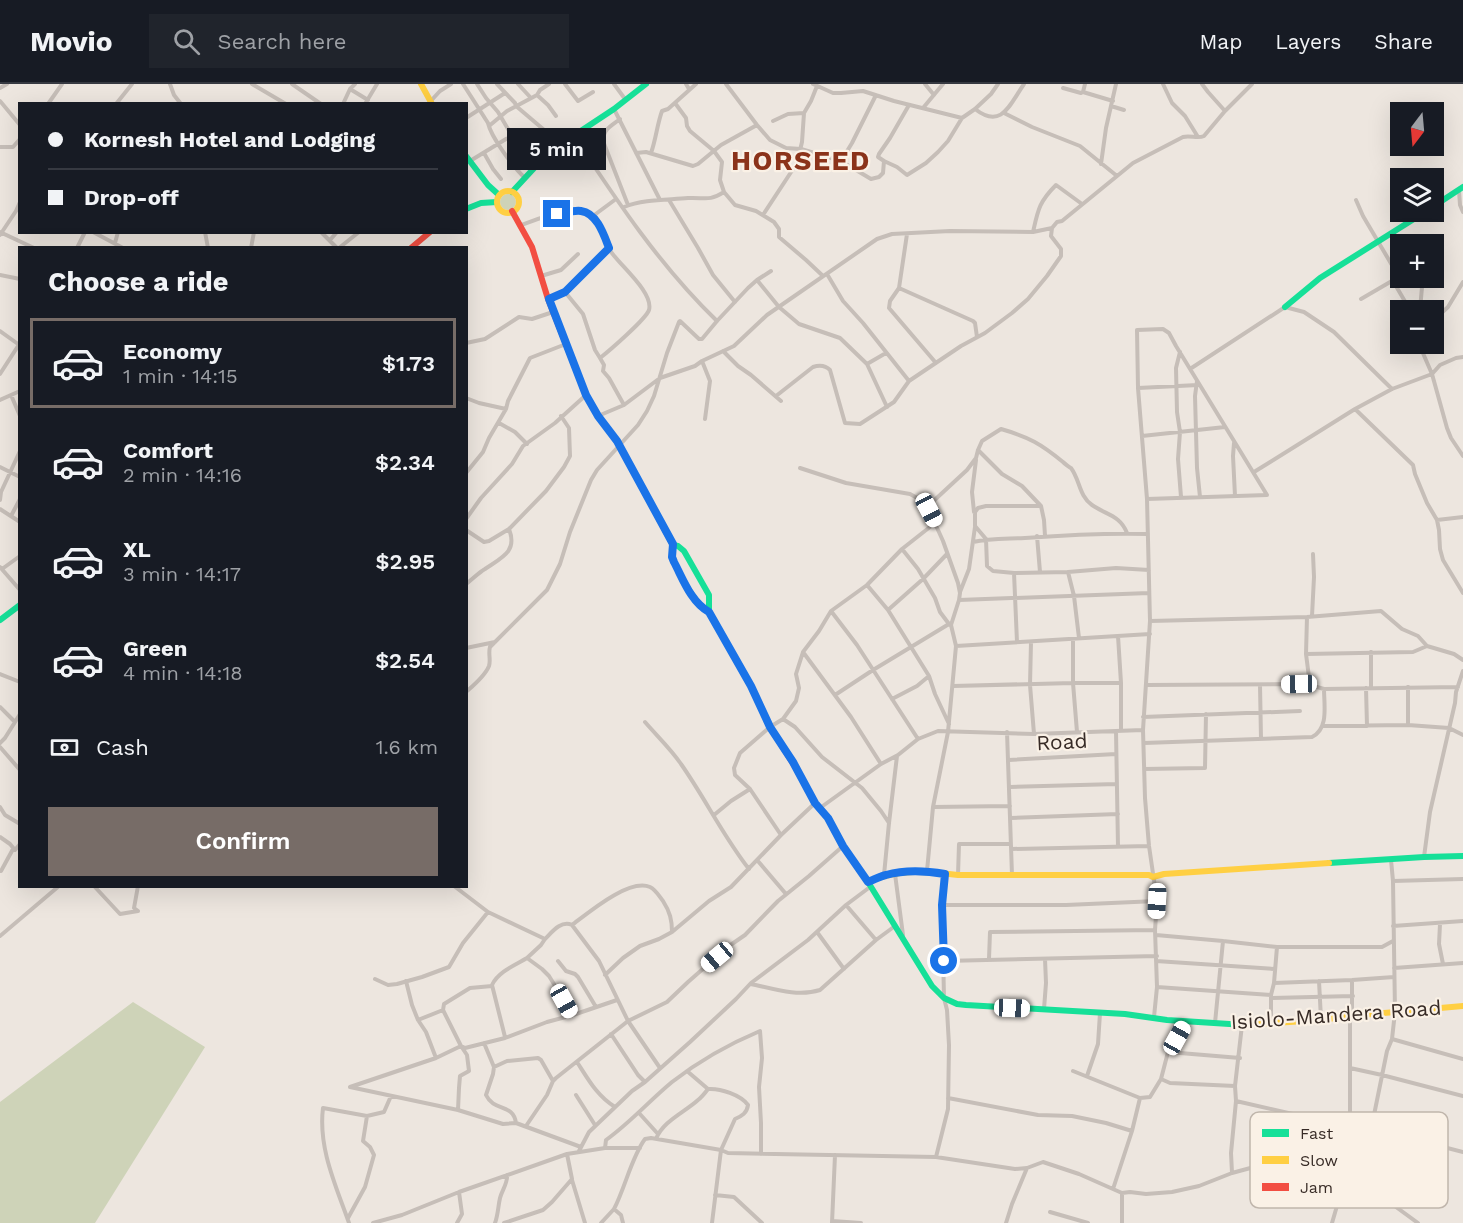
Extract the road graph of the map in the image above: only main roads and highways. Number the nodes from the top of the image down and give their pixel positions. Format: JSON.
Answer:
{"nodes":[{"id":1,"x":421,"y":84,"type":"edge"},
{"id":2,"x":646,"y":84,"type":"edge"},
{"id":3,"x":431,"y":102,"type":"edge"},
{"id":4,"x":468,"y":158,"type":"edge"},
{"id":5,"x":1461,"y":189,"type":"edge"},
{"id":6,"x":512,"y":192,"type":"junction"},
{"id":7,"x":498,"y":199,"type":"junction"},
{"id":8,"x":1444,"y":200,"type":"edge"},
{"id":9,"x":468,"y":208,"type":"edge"},
{"id":10,"x":512,"y":211,"type":"junction"},
{"id":11,"x":1409,"y":222,"type":"edge"},
{"id":12,"x":428,"y":234,"type":"edge"},
{"id":13,"x":413,"y":246,"type":"edge"},
{"id":14,"x":1285,"y":307,"type":"road end"},
{"id":15,"x":673,"y":544,"type":"junction"},
{"id":16,"x":18,"y":606,"type":"edge"},
{"id":17,"x":709,"y":612,"type":"junction"},
{"id":18,"x":0,"y":620,"type":"edge"},
{"id":19,"x":1463,"y":856,"type":"edge"},
{"id":20,"x":869,"y":885,"type":"junction"},
{"id":21,"x":1463,"y":1006,"type":"edge"}],
"edges":[{"from":1,"to":3,"type":"main road"},
{"from":2,"to":6,"type":"main road"},
{"from":4,"to":7,"type":"main road"},
{"from":5,"to":8,"type":"main road"},
{"from":6,"to":7,"type":"main road"},
{"from":6,"to":10,"type":"main road"},
{"from":7,"to":9,"type":"main road"},
{"from":7,"to":10,"type":"main road"},
{"from":10,"to":15,"type":"main road"},
{"from":11,"to":14,"type":"main road"},
{"from":12,"to":13,"type":"main road"},
{"from":15,"to":17,"type":"main road"},
{"from":15,"to":17,"type":"main road"},
{"from":16,"to":18,"type":"main road"},
{"from":17,"to":20,"type":"main road"},
{"from":19,"to":20,"type":"main road"},
{"from":20,"to":21,"type":"main road","name":"Isiolo-Mandera Road"}]}
